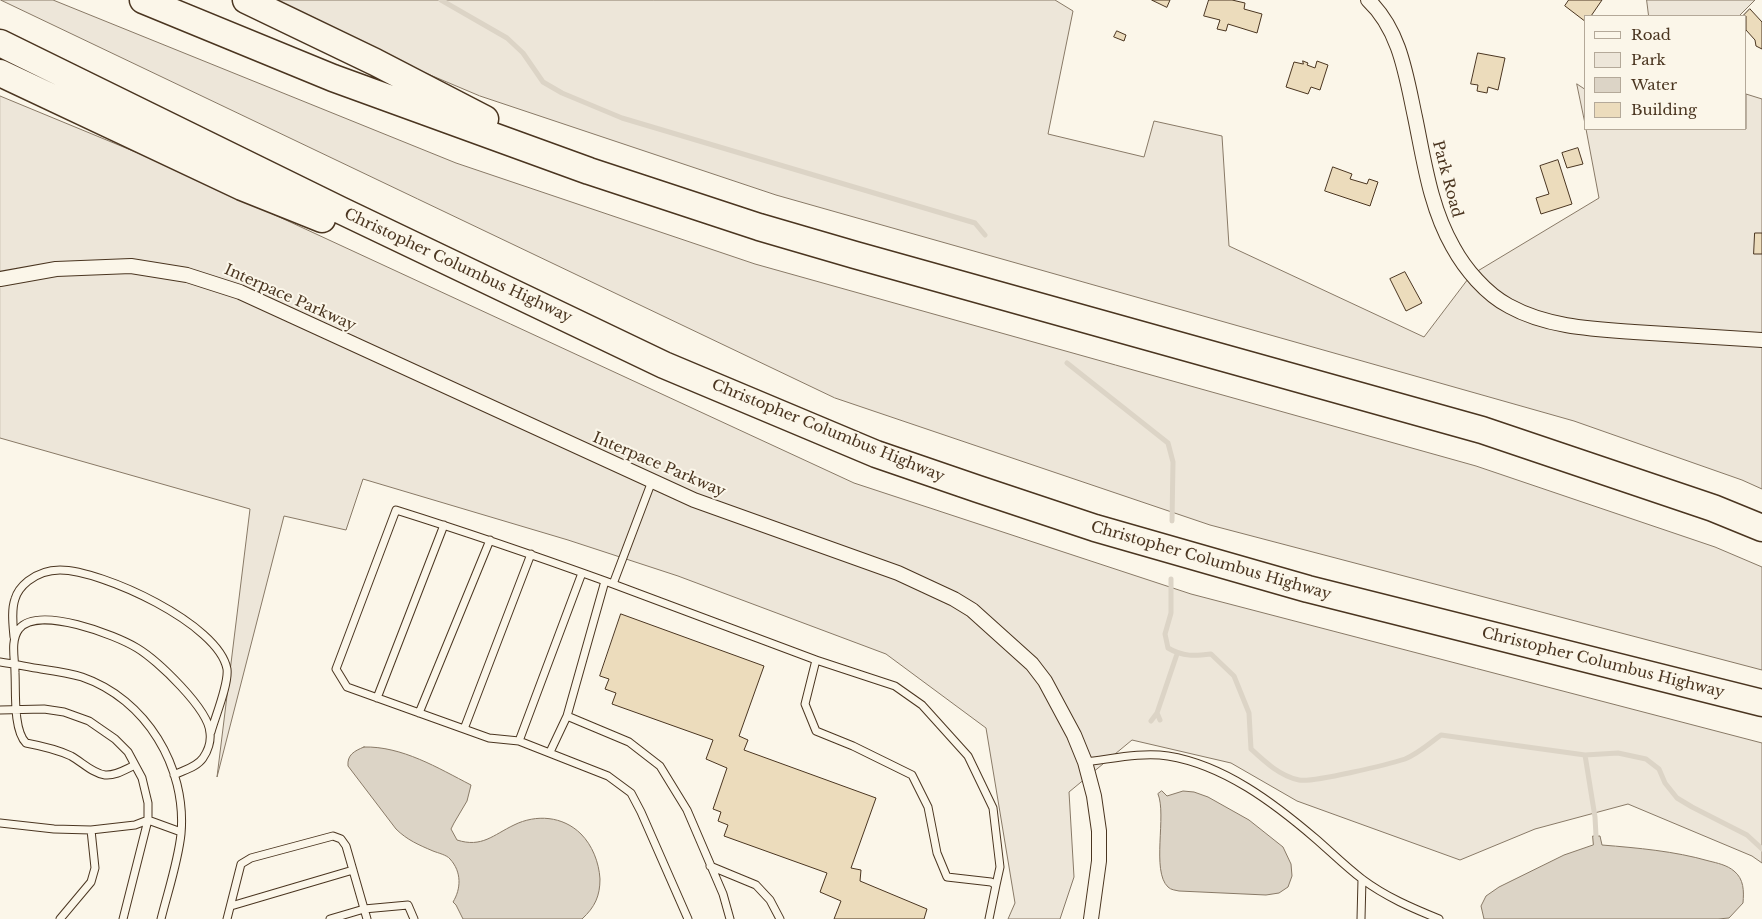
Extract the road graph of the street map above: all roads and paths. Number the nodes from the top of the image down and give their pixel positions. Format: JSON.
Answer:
{"nodes":[{"id":1,"x":143,"y":0,"type":"edge"},
{"id":2,"x":246,"y":0,"type":"edge"},
{"id":3,"x":1368,"y":0,"type":"edge"},
{"id":4,"x":0,"y":43,"type":"edge"},
{"id":5,"x":0,"y":73,"type":"edge"},
{"id":6,"x":589,"y":171,"type":"junction"},
{"id":7,"x":0,"y":279,"type":"edge"},
{"id":8,"x":555,"y":312,"type":"junction"},
{"id":9,"x":1762,"y":340,"type":"edge"},
{"id":10,"x":652,"y":481,"type":"junction"},
{"id":11,"x":444,"y":525,"type":"junction"},
{"id":12,"x":1762,"y":528,"type":"edge"},
{"id":13,"x":490,"y":540,"type":"junction"},
{"id":14,"x":531,"y":554,"type":"junction"},
{"id":15,"x":582,"y":573,"type":"junction"},
{"id":16,"x":605,"y":581,"type":"junction"},
{"id":17,"x":613,"y":584,"type":"junction"},
{"id":18,"x":14,"y":639,"type":"junction"},
{"id":19,"x":816,"y":660,"type":"junction"},
{"id":20,"x":0,"y":662,"type":"edge"},
{"id":21,"x":15,"y":664,"type":"junction"},
{"id":22,"x":377,"y":698,"type":"junction"},
{"id":23,"x":1762,"y":703,"type":"edge"},
{"id":24,"x":17,"y":709,"type":"junction"},
{"id":25,"x":0,"y":710,"type":"edge"},
{"id":26,"x":419,"y":713,"type":"junction"},
{"id":27,"x":567,"y":716,"type":"junction"},
{"id":28,"x":464,"y":729,"type":"junction"},
{"id":29,"x":210,"y":732,"type":"junction"},
{"id":30,"x":519,"y":741,"type":"junction"},
{"id":31,"x":550,"y":752,"type":"junction"},
{"id":32,"x":1085,"y":762,"type":"junction"},
{"id":33,"x":135,"y":765,"type":"junction"},
{"id":34,"x":174,"y":775,"type":"junction"},
{"id":35,"x":148,"y":820,"type":"junction"},
{"id":36,"x":0,"y":823,"type":"edge"},
{"id":37,"x":91,"y":830,"type":"junction"},
{"id":38,"x":181,"y":832,"type":"junction"},
{"id":39,"x":710,"y":866,"type":"junction"},
{"id":40,"x":353,"y":870,"type":"junction"},
{"id":41,"x":1362,"y":879,"type":"junction"},
{"id":42,"x":996,"y":885,"type":"junction"},
{"id":43,"x":230,"y":906,"type":"junction"},
{"id":44,"x":364,"y":909,"type":"junction"},
{"id":45,"x":60,"y":919,"type":"edge"},
{"id":46,"x":123,"y":919,"type":"edge"},
{"id":47,"x":161,"y":919,"type":"edge"},
{"id":48,"x":227,"y":919,"type":"edge"},
{"id":49,"x":330,"y":919,"type":"edge"},
{"id":50,"x":367,"y":919,"type":"edge"},
{"id":51,"x":414,"y":919,"type":"edge"},
{"id":52,"x":688,"y":919,"type":"edge"},
{"id":53,"x":730,"y":919,"type":"edge"},
{"id":54,"x":780,"y":919,"type":"edge"},
{"id":55,"x":989,"y":919,"type":"edge"},
{"id":56,"x":1090,"y":919,"type":"edge"},
{"id":57,"x":1362,"y":919,"type":"edge"},
{"id":58,"x":1439,"y":919,"type":"edge"}],
"edges":[{"from":1,"to":6,"type":"highway"},
{"from":2,"to":6,"type":"highway"},
{"from":3,"to":9,"type":"street","name":"Park Road"},
{"from":4,"to":8,"type":"highway","name":"Christopher Columbus Highway"},
{"from":5,"to":8,"type":"highway"},
{"from":6,"to":12,"type":"highway"},
{"from":7,"to":10,"type":"street","name":"Interpace Parkway"},
{"from":8,"to":23,"type":"highway","name":"Christopher Columbus Highway"},
{"from":10,"to":17,"type":"lane"},
{"from":10,"to":32,"type":"street","name":"Interpace Parkway"},
{"from":11,"to":13,"type":"lane"},
{"from":11,"to":22,"type":"lane"},
{"from":11,"to":22,"type":"lane"},
{"from":13,"to":14,"type":"lane"},
{"from":13,"to":26,"type":"lane"},
{"from":14,"to":15,"type":"lane"},
{"from":14,"to":28,"type":"lane"},
{"from":15,"to":16,"type":"lane"},
{"from":15,"to":30,"type":"lane"},
{"from":16,"to":17,"type":"lane"},
{"from":16,"to":27,"type":"lane"},
{"from":17,"to":19,"type":"lane"},
{"from":18,"to":21,"type":"lane"},
{"from":18,"to":29,"type":"lane"},
{"from":18,"to":29,"type":"lane"},
{"from":19,"to":42,"type":"lane"},
{"from":19,"to":42,"type":"lane"},
{"from":20,"to":21,"type":"lane"},
{"from":21,"to":24,"type":"lane"},
{"from":21,"to":34,"type":"lane"},
{"from":22,"to":26,"type":"lane"},
{"from":24,"to":25,"type":"lane"},
{"from":24,"to":33,"type":"lane"},
{"from":24,"to":33,"type":"lane"},
{"from":26,"to":28,"type":"lane"},
{"from":27,"to":31,"type":"lane"},
{"from":27,"to":39,"type":"lane"},
{"from":28,"to":30,"type":"lane"},
{"from":29,"to":34,"type":"lane"},
{"from":30,"to":31,"type":"lane"},
{"from":31,"to":52,"type":"lane"},
{"from":32,"to":41,"type":"lane"},
{"from":32,"to":56,"type":"street","name":"Interpace Parkway"},
{"from":33,"to":35,"type":"lane"},
{"from":34,"to":38,"type":"lane"},
{"from":35,"to":37,"type":"lane"},
{"from":35,"to":38,"type":"lane"},
{"from":35,"to":46,"type":"lane"},
{"from":36,"to":37,"type":"lane"},
{"from":37,"to":45,"type":"lane"},
{"from":38,"to":47,"type":"lane"},
{"from":39,"to":53,"type":"lane"},
{"from":39,"to":54,"type":"lane"},
{"from":40,"to":43,"type":"lane"},
{"from":40,"to":43,"type":"lane"},
{"from":40,"to":44,"type":"lane"},
{"from":41,"to":57,"type":"lane"},
{"from":41,"to":58,"type":"lane"},
{"from":42,"to":55,"type":"lane"},
{"from":43,"to":48,"type":"lane"},
{"from":44,"to":49,"type":"lane"},
{"from":44,"to":50,"type":"lane"},
{"from":44,"to":51,"type":"lane"}]}
